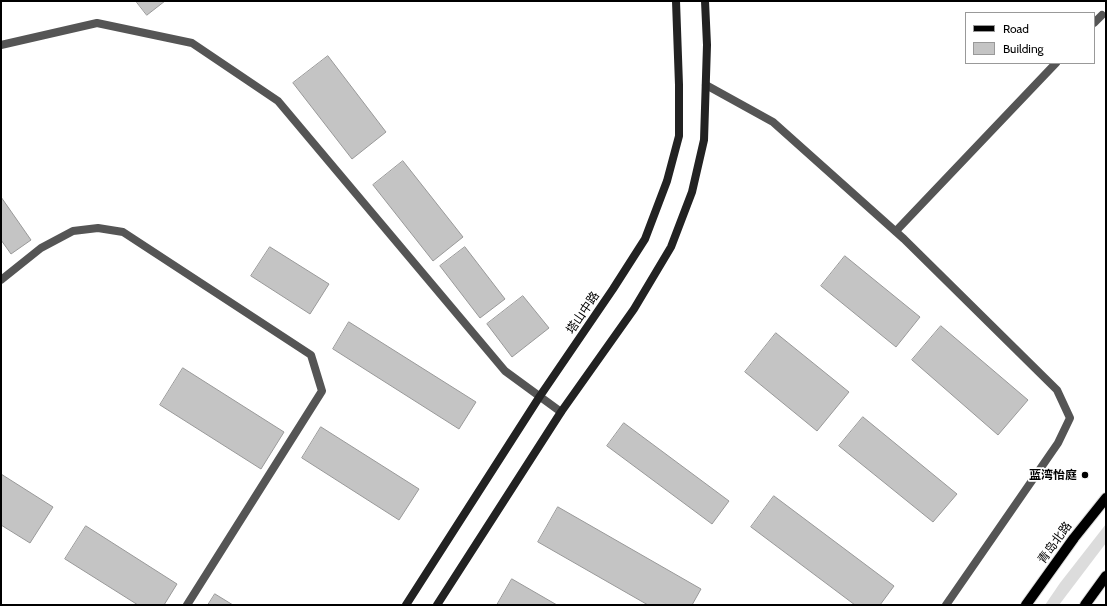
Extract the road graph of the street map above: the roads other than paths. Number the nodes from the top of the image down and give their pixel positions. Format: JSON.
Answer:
{"nodes":[{"id":1,"x":676,"y":1,"type":"edge"},
{"id":2,"x":705,"y":1,"type":"edge"},
{"id":3,"x":1102,"y":15,"type":"dead end"},
{"id":4,"x":1095,"y":22,"type":"edge"},
{"id":5,"x":1,"y":45,"type":"edge"},
{"id":6,"x":1055,"y":64,"type":"edge"},
{"id":7,"x":706,"y":85,"type":"junction"},
{"id":8,"x":896,"y":231,"type":"junction"},
{"id":9,"x":1,"y":280,"type":"edge"},
{"id":10,"x":540,"y":396,"type":"junction"},
{"id":11,"x":561,"y":412,"type":"junction"},
{"id":12,"x":1106,"y":498,"type":"edge"},
{"id":13,"x":1106,"y":576,"type":"edge"},
{"id":14,"x":187,"y":605,"type":"edge"},
{"id":15,"x":406,"y":605,"type":"edge"},
{"id":16,"x":437,"y":605,"type":"edge"},
{"id":17,"x":946,"y":605,"type":"edge"},
{"id":18,"x":1026,"y":605,"type":"edge"},
{"id":19,"x":1085,"y":605,"type":"edge"}],
"edges":[{"from":1,"to":10,"type":"main road","name":"塔山中路"},
{"from":2,"to":7,"type":"main road"},
{"from":3,"to":4,"type":"street"},
{"from":5,"to":10,"type":"street"},
{"from":6,"to":8,"type":"street"},
{"from":7,"to":8,"type":"street"},
{"from":7,"to":11,"type":"main road"},
{"from":8,"to":17,"type":"street"},
{"from":9,"to":14,"type":"street"},
{"from":10,"to":11,"type":"street"},
{"from":10,"to":15,"type":"main road","name":"塔山中路"},
{"from":11,"to":16,"type":"main road"},
{"from":12,"to":18,"type":"main road","name":"青岛北路"},
{"from":13,"to":19,"type":"main road"}]}
